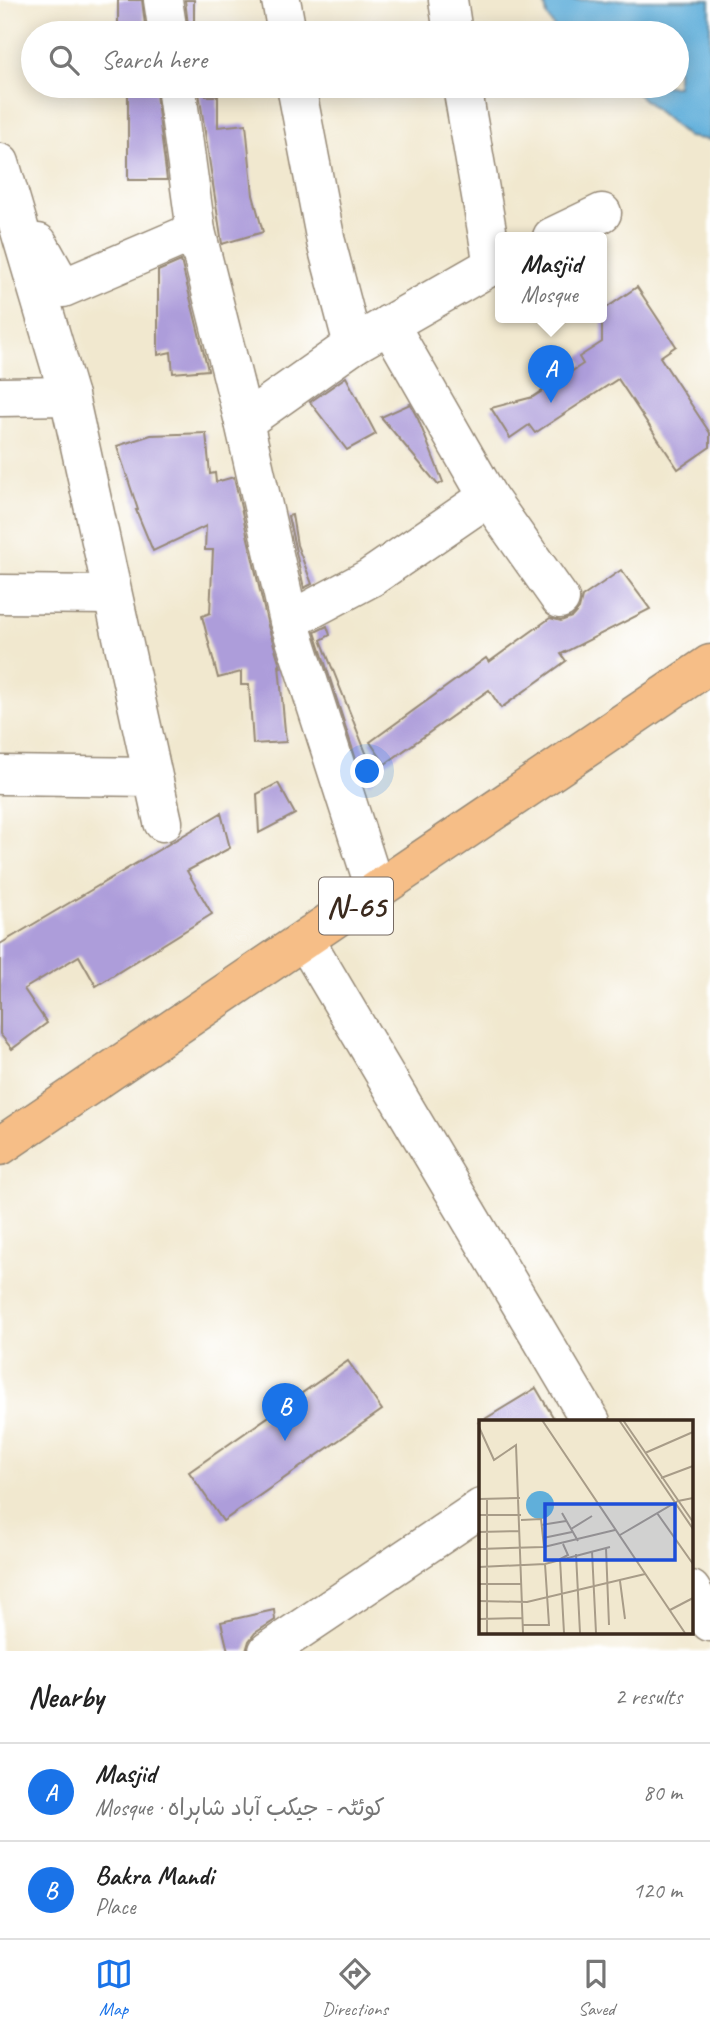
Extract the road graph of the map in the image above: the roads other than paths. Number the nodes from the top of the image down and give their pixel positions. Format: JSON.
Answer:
{"nodes":[{"id":1,"x":163,"y":0,"type":"edge"},
{"id":2,"x":281,"y":0,"type":"edge"},
{"id":3,"x":448,"y":0,"type":"edge"},
{"id":4,"x":166,"y":21,"type":"edge"},
{"id":5,"x":285,"y":21,"type":"edge"},
{"id":6,"x":451,"y":21,"type":"edge"},
{"id":7,"x":178,"y":98,"type":"edge"},
{"id":8,"x":298,"y":98,"type":"edge"},
{"id":9,"x":464,"y":98,"type":"edge"},
{"id":10,"x":3,"y":181,"type":"edge"},
{"id":11,"x":601,"y":214,"type":"dead end"},
{"id":12,"x":196,"y":230,"type":"junction"},
{"id":13,"x":563,"y":232,"type":"edge"},
{"id":14,"x":495,"y":253,"type":"edge"},
{"id":15,"x":495,"y":264,"type":"edge"},
{"id":16,"x":389,"y":324,"type":"junction"},
{"id":17,"x":353,"y":345,"type":"junction"},
{"id":18,"x":0,"y":397,"type":"edge"},
{"id":19,"x":69,"y":397,"type":"junction"},
{"id":20,"x":244,"y":422,"type":"junction"},
{"id":21,"x":488,"y":497,"type":"junction"},
{"id":22,"x":0,"y":594,"type":"edge"},
{"id":23,"x":112,"y":595,"type":"junction"},
{"id":24,"x":560,"y":599,"type":"dead end"},
{"id":25,"x":289,"y":621,"type":"junction"},
{"id":26,"x":710,"y":664,"type":"edge"},
{"id":27,"x":0,"y":775,"type":"edge"},
{"id":28,"x":152,"y":778,"type":"junction"},
{"id":29,"x":163,"y":822,"type":"dead end"},
{"id":30,"x":376,"y":892,"type":"junction"},
{"id":31,"x":305,"y":940,"type":"junction"},
{"id":32,"x":0,"y":1146,"type":"edge"},
{"id":33,"x":590,"y":1420,"type":"edge"},
{"id":34,"x":479,"y":1509,"type":"edge"},
{"id":35,"x":692,"y":1592,"type":"edge"},
{"id":36,"x":710,"y":1622,"type":"edge"},
{"id":37,"x":268,"y":1651,"type":"edge"}],
"edges":[{"from":1,"to":4,"type":"street"},
{"from":2,"to":5,"type":"street"},
{"from":3,"to":6,"type":"street"},
{"from":7,"to":12,"type":"street"},
{"from":8,"to":17,"type":"street"},
{"from":9,"to":14,"type":"street"},
{"from":10,"to":12,"type":"street"},
{"from":10,"to":19,"type":"street"},
{"from":11,"to":13,"type":"street"},
{"from":12,"to":20,"type":"street"},
{"from":15,"to":16,"type":"street"},
{"from":16,"to":17,"type":"street"},
{"from":16,"to":21,"type":"street"},
{"from":17,"to":20,"type":"street"},
{"from":18,"to":19,"type":"street"},
{"from":19,"to":23,"type":"street"},
{"from":20,"to":25,"type":"street"},
{"from":21,"to":24,"type":"street"},
{"from":21,"to":25,"type":"street"},
{"from":22,"to":23,"type":"street"},
{"from":23,"to":28,"type":"street"},
{"from":25,"to":30,"type":"street"},
{"from":26,"to":30,"type":"highway","number":"N-65"},
{"from":27,"to":28,"type":"street"},
{"from":28,"to":29,"type":"street"},
{"from":30,"to":31,"type":"highway","number":"N-65"},
{"from":31,"to":32,"type":"highway","number":"N-65"},
{"from":31,"to":33,"type":"street"},
{"from":34,"to":37,"type":"street"},
{"from":35,"to":36,"type":"street"}]}
